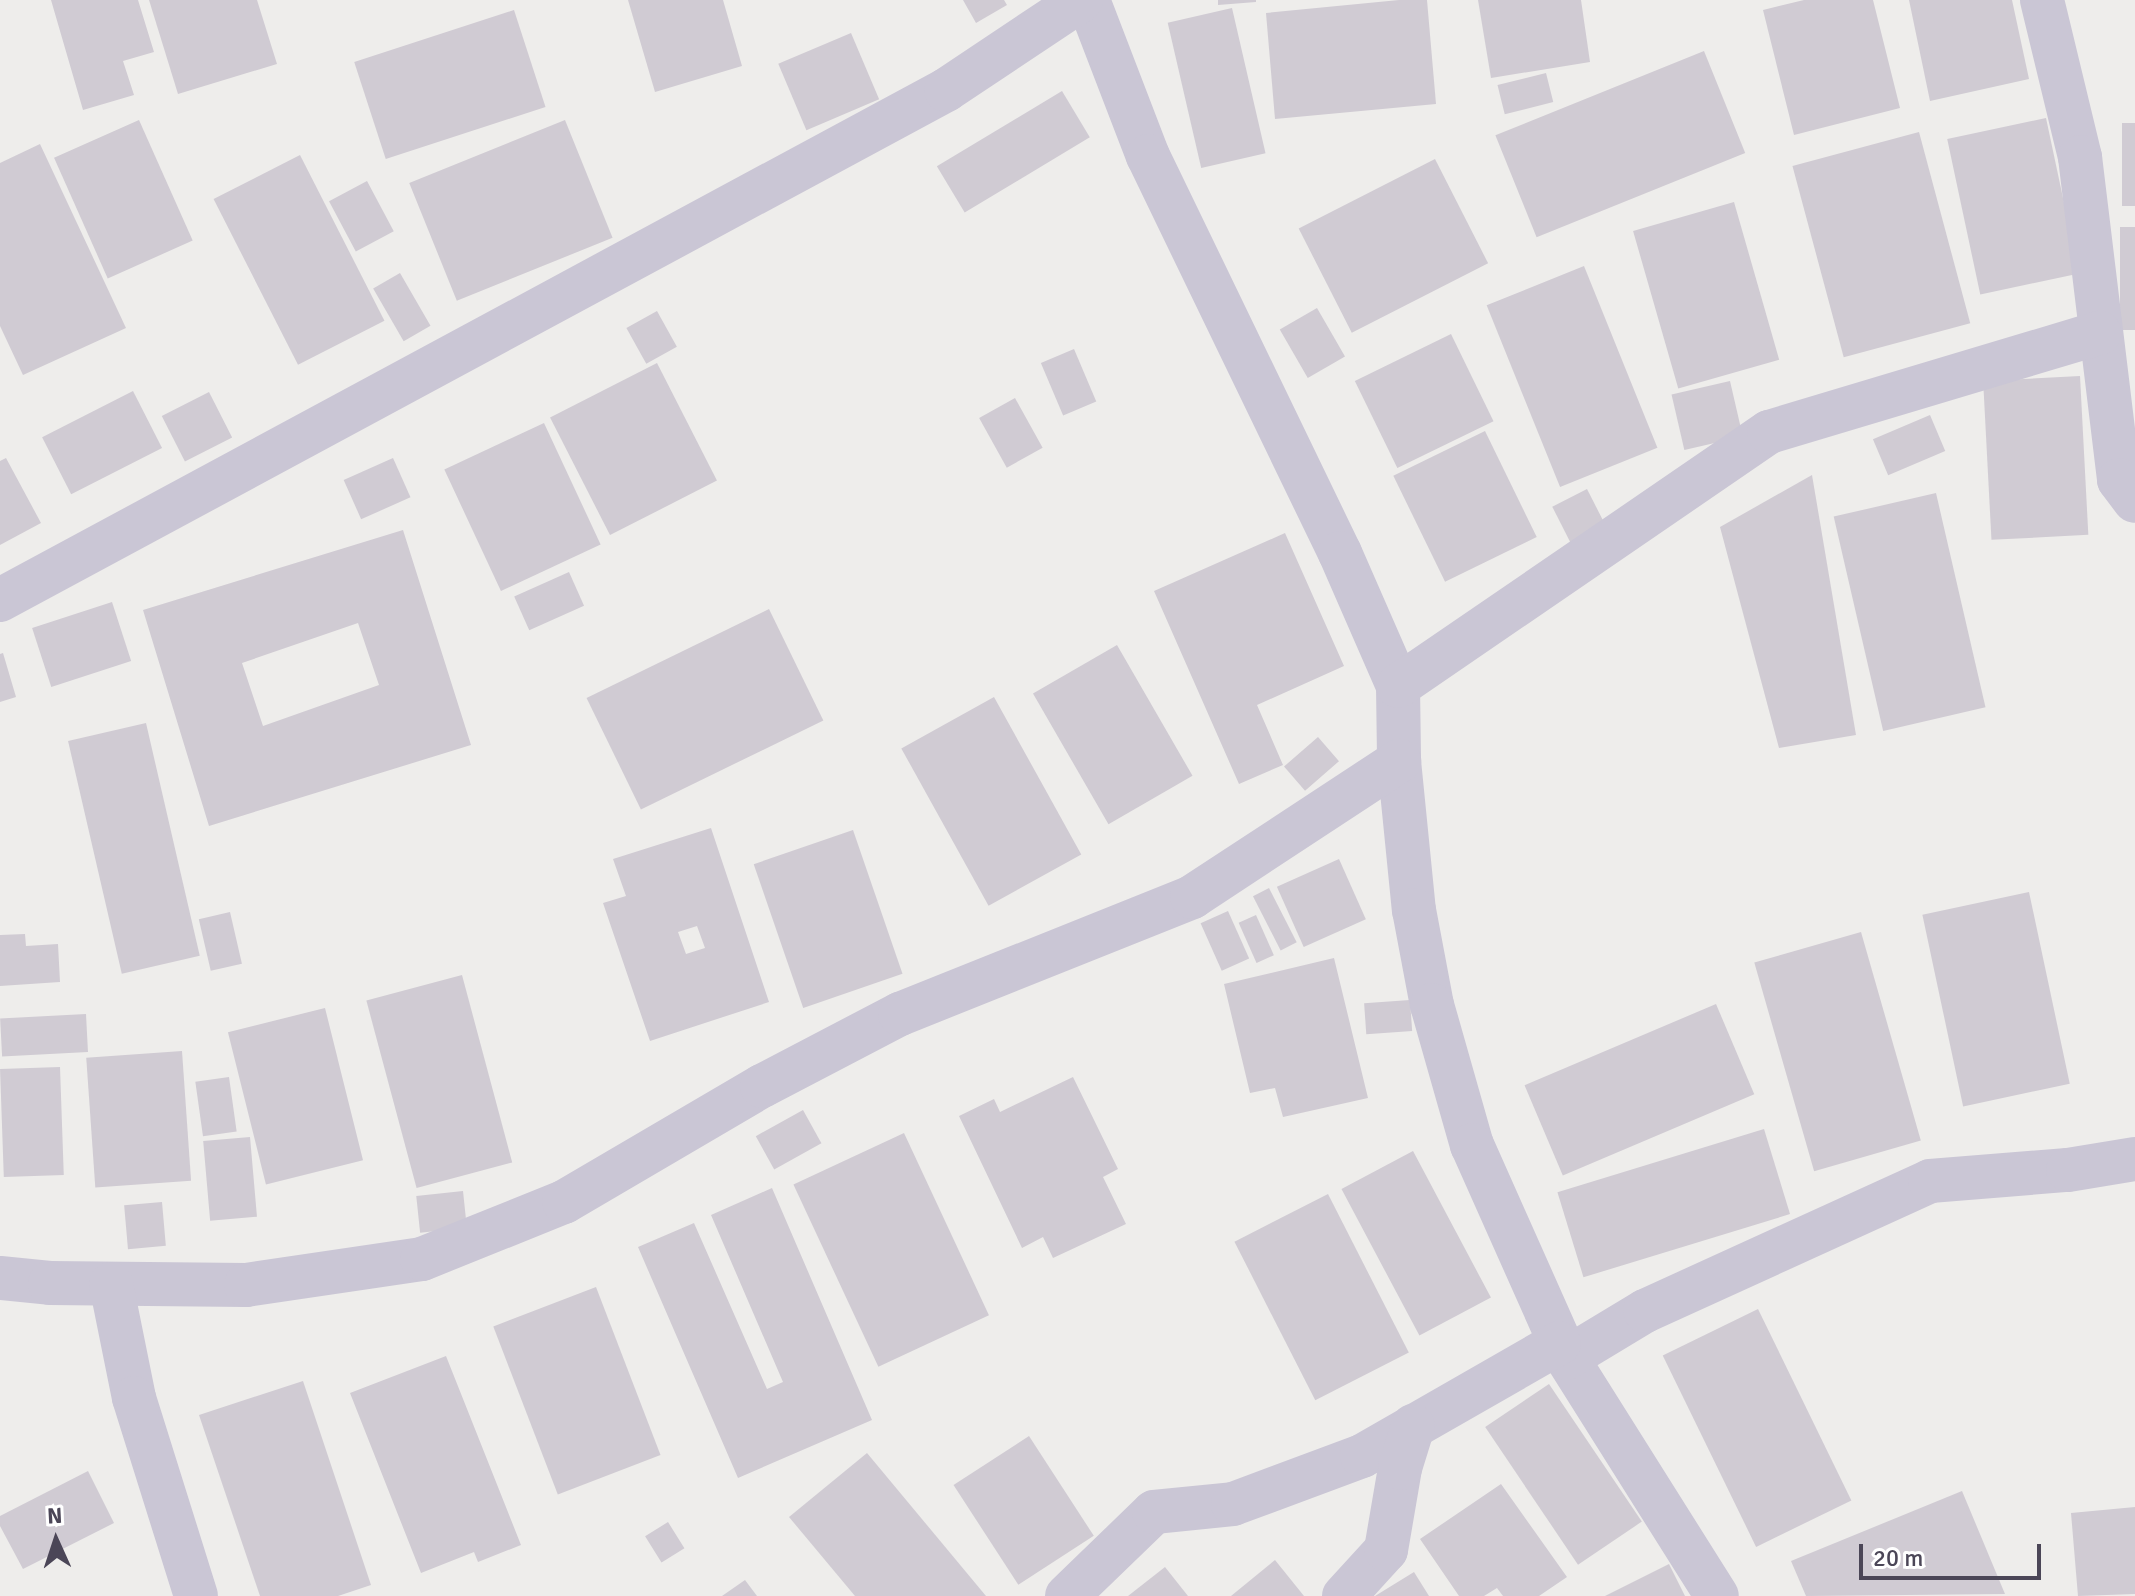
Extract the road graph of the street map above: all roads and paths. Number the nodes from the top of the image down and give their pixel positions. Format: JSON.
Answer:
{"nodes":[{"id":1,"x":1081,"y":0,"type":"edge"},
{"id":2,"x":1088,"y":0,"type":"edge"},
{"id":3,"x":2042,"y":0,"type":"edge"},
{"id":4,"x":2100,"y":333,"type":"junction"},
{"id":5,"x":2135,"y":501,"type":"edge"},
{"id":6,"x":0,"y":600,"type":"edge"},
{"id":7,"x":1398,"y":686,"type":"junction"},
{"id":8,"x":1399,"y":761,"type":"junction"},
{"id":9,"x":2135,"y":1159,"type":"edge"},
{"id":10,"x":0,"y":1278,"type":"edge"},
{"id":11,"x":111,"y":1284,"type":"junction"},
{"id":12,"x":1563,"y":1350,"type":"junction"},
{"id":13,"x":1413,"y":1426,"type":"junction"},
{"id":14,"x":196,"y":1596,"type":"edge"},
{"id":15,"x":1067,"y":1596,"type":"edge"},
{"id":16,"x":1344,"y":1596,"type":"edge"},
{"id":17,"x":1717,"y":1596,"type":"edge"}],
"edges":[{"from":1,"to":6,"type":"street"},
{"from":2,"to":7,"type":"street"},
{"from":3,"to":4,"type":"street"},
{"from":4,"to":5,"type":"street"},
{"from":4,"to":7,"type":"street"},
{"from":7,"to":8,"type":"street"},
{"from":8,"to":11,"type":"street"},
{"from":8,"to":12,"type":"street"},
{"from":9,"to":12,"type":"street"},
{"from":10,"to":11,"type":"street"},
{"from":11,"to":14,"type":"street"},
{"from":12,"to":13,"type":"street"},
{"from":12,"to":17,"type":"street"},
{"from":13,"to":15,"type":"street"},
{"from":13,"to":16,"type":"street"}]}
